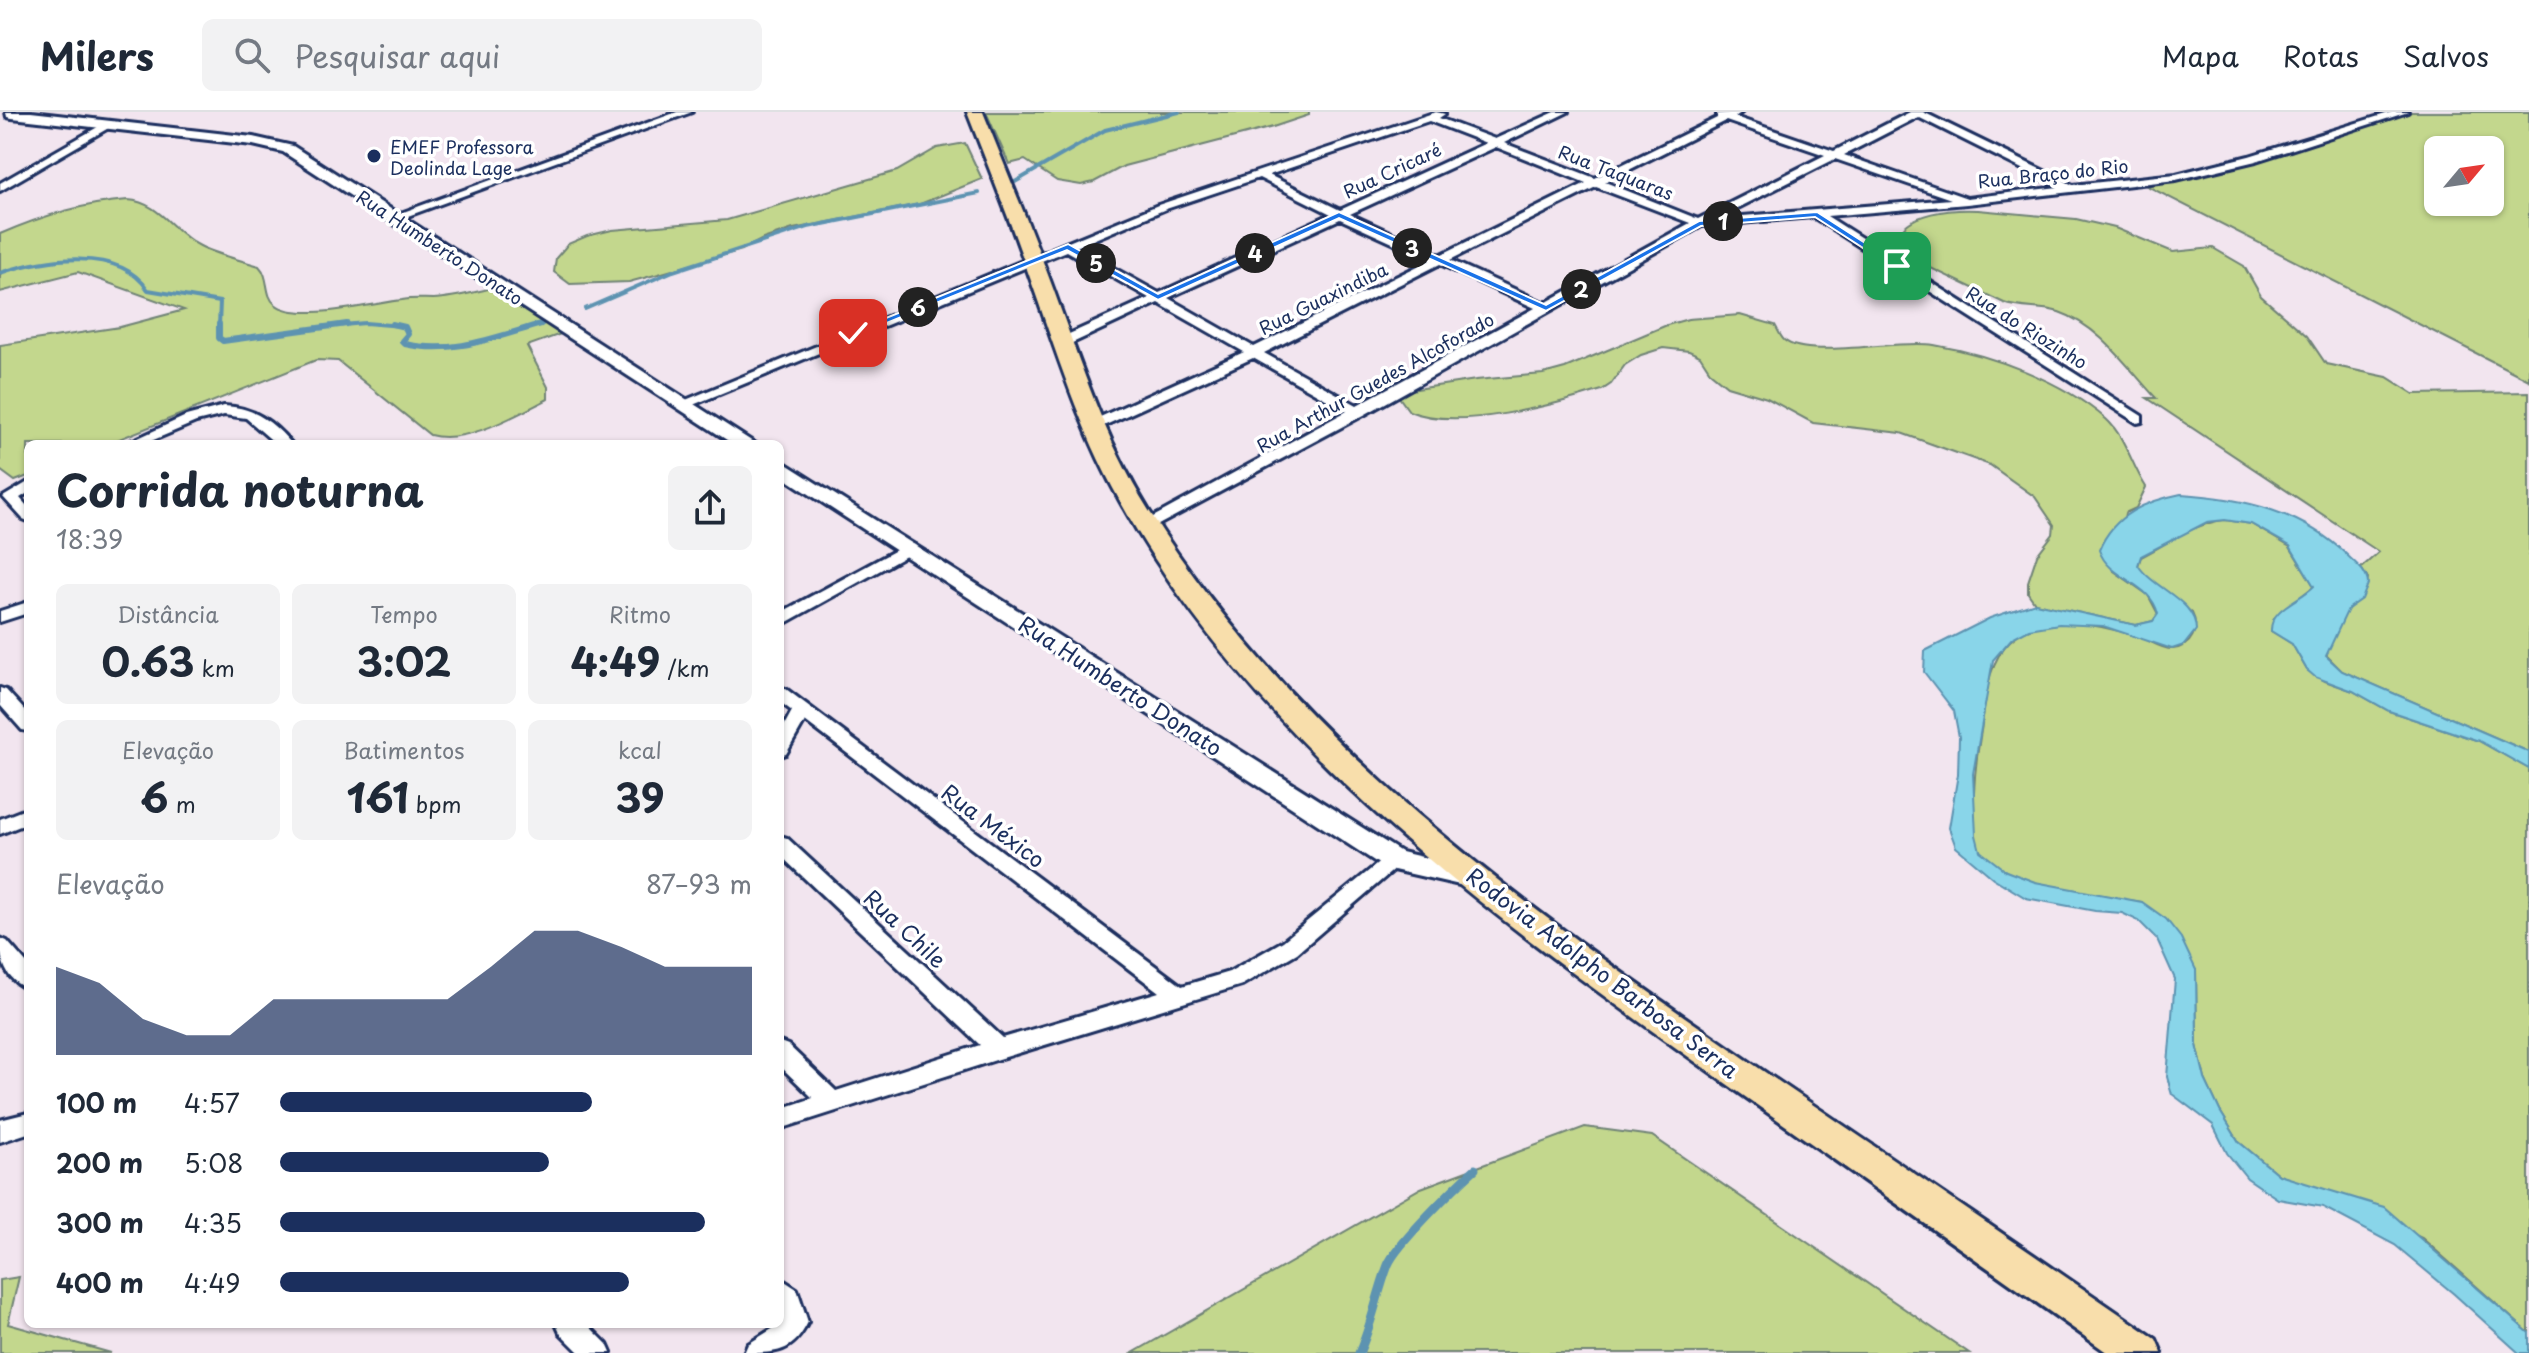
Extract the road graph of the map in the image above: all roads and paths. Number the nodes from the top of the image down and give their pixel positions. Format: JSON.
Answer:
{"nodes":[{"id":1,"x":130,"y":112,"type":"edge"},
{"id":2,"x":687,"y":112,"type":"edge"},
{"id":3,"x":975,"y":112,"type":"edge"},
{"id":4,"x":1447,"y":112,"type":"edge"},
{"id":5,"x":1563,"y":112,"type":"edge"},
{"id":6,"x":1711,"y":112,"type":"edge"},
{"id":7,"x":2403,"y":112,"type":"edge"},
{"id":8,"x":1917,"y":113,"type":"edge"},
{"id":9,"x":13,"y":114,"type":"edge"},
{"id":10,"x":1731,"y":115,"type":"edge"},
{"id":11,"x":1431,"y":118,"type":"junction"},
{"id":12,"x":107,"y":126,"type":"junction"},
{"id":13,"x":1495,"y":143,"type":"junction"},
{"id":14,"x":1837,"y":155,"type":"junction"},
{"id":15,"x":1259,"y":174,"type":"junction"},
{"id":16,"x":1593,"y":182,"type":"junction"},
{"id":17,"x":0,"y":188,"type":"edge"},
{"id":18,"x":2073,"y":190,"type":"junction"},
{"id":19,"x":1967,"y":201,"type":"junction"},
{"id":20,"x":1339,"y":214,"type":"junction"},
{"id":21,"x":1817,"y":215,"type":"junction"},
{"id":22,"x":393,"y":218,"type":"junction"},
{"id":23,"x":1699,"y":223,"type":"junction"},
{"id":24,"x":1068,"y":247,"type":"junction"},
{"id":25,"x":1439,"y":260,"type":"junction"},
{"id":26,"x":1034,"y":261,"type":"junction"},
{"id":27,"x":1158,"y":298,"type":"junction"},
{"id":28,"x":1546,"y":308,"type":"junction"},
{"id":29,"x":1063,"y":342,"type":"junction"},
{"id":30,"x":1255,"y":352,"type":"junction"},
{"id":31,"x":683,"y":404,"type":"junction"},
{"id":32,"x":1359,"y":412,"type":"junction"},
{"id":33,"x":2137,"y":419,"type":"dead end"},
{"id":34,"x":1094,"y":425,"type":"junction"},
{"id":35,"x":142,"y":440,"type":"edge"},
{"id":36,"x":280,"y":440,"type":"edge"},
{"id":37,"x":740,"y":440,"type":"edge"},
{"id":38,"x":784,"y":469,"type":"edge"},
{"id":39,"x":24,"y":488,"type":"edge"},
{"id":40,"x":24,"y":512,"type":"edge"},
{"id":41,"x":1147,"y":526,"type":"junction"},
{"id":42,"x":909,"y":548,"type":"junction"},
{"id":43,"x":24,"y":608,"type":"edge"},
{"id":44,"x":0,"y":617,"type":"edge"},
{"id":45,"x":784,"y":618,"type":"edge"},
{"id":46,"x":0,"y":694,"type":"edge"},
{"id":47,"x":784,"y":696,"type":"edge"},
{"id":48,"x":802,"y":710,"type":"junction"},
{"id":49,"x":24,"y":721,"type":"edge"},
{"id":50,"x":784,"y":742,"type":"edge"},
{"id":51,"x":24,"y":817,"type":"edge"},
{"id":52,"x":0,"y":827,"type":"edge"},
{"id":53,"x":784,"y":850,"type":"edge"},
{"id":54,"x":1394,"y":861,"type":"junction"},
{"id":55,"x":1473,"y":878,"type":"junction"},
{"id":56,"x":0,"y":947,"type":"edge"},
{"id":57,"x":24,"y":975,"type":"edge"},
{"id":58,"x":1178,"y":995,"type":"junction"},
{"id":59,"x":999,"y":1049,"type":"junction"},
{"id":60,"x":784,"y":1056,"type":"edge"},
{"id":61,"x":833,"y":1103,"type":"junction"},
{"id":62,"x":784,"y":1118,"type":"edge"},
{"id":63,"x":24,"y":1124,"type":"edge"},
{"id":64,"x":0,"y":1131,"type":"edge"},
{"id":65,"x":784,"y":1294,"type":"edge"},
{"id":66,"x":573,"y":1328,"type":"edge"},
{"id":67,"x":598,"y":1353,"type":"edge"},
{"id":68,"x":757,"y":1353,"type":"edge"},
{"id":69,"x":2142,"y":1353,"type":"edge"}],
"edges":[{"from":1,"to":12,"type":"main road"},
{"from":2,"to":22,"type":"street"},
{"from":3,"to":26,"type":"main road","name":"Rodovia Adolpho Barbosa Serra"},
{"from":4,"to":11,"type":"street"},
{"from":5,"to":13,"type":"street","name":"Rua Cricaré"},
{"from":6,"to":10,"type":"street"},
{"from":7,"to":18,"type":"street","name":"Rua Braço do Rio"},
{"from":8,"to":14,"type":"street","name":"Rua Arthur Guedes Alcoforado"},
{"from":8,"to":18,"type":"street"},
{"from":9,"to":12,"type":"main road","name":"Rua Humberto Donato"},
{"from":10,"to":14,"type":"street"},
{"from":10,"to":16,"type":"street","name":"Rua Guaxindiba"},
{"from":11,"to":13,"type":"street","name":"Rua Taquaras"},
{"from":11,"to":15,"type":"street"},
{"from":12,"to":17,"type":"street"},
{"from":12,"to":22,"type":"main road","name":"Rua Humberto Donato"},
{"from":13,"to":16,"type":"street","name":"Rua Taquaras"},
{"from":13,"to":20,"type":"street","name":"Rua Cricaré"},
{"from":14,"to":19,"type":"street"},
{"from":14,"to":23,"type":"street","name":"Rua Arthur Guedes Alcoforado"},
{"from":15,"to":20,"type":"street"},
{"from":15,"to":24,"type":"street"},
{"from":16,"to":23,"type":"street","name":"Rua Taquaras"},
{"from":16,"to":25,"type":"street","name":"Rua Guaxindiba"},
{"from":18,"to":19,"type":"street","name":"Rua Braço do Rio"},
{"from":19,"to":21,"type":"street","name":"Rua Braço do Rio"},
{"from":20,"to":25,"type":"street"},
{"from":20,"to":27,"type":"street","name":"Rua Cricaré"},
{"from":21,"to":23,"type":"street","name":"Rua Braço do Rio"},
{"from":21,"to":33,"type":"street","name":"Rua do Riozinho"},
{"from":22,"to":31,"type":"main road","name":"Rua Humberto Donato"},
{"from":23,"to":28,"type":"street","name":"Rua Arthur Guedes Alcoforado"},
{"from":24,"to":26,"type":"street"},
{"from":24,"to":27,"type":"street"},
{"from":25,"to":28,"type":"street"},
{"from":25,"to":30,"type":"street","name":"Rua Guaxindiba"},
{"from":26,"to":29,"type":"main road","name":"Rodovia Adolpho Barbosa Serra"},
{"from":26,"to":31,"type":"street"},
{"from":27,"to":29,"type":"street","name":"Rua Cricaré"},
{"from":27,"to":30,"type":"street"},
{"from":28,"to":32,"type":"street","name":"Rua Arthur Guedes Alcoforado"},
{"from":29,"to":34,"type":"main road","name":"Rodovia Adolpho Barbosa Serra"},
{"from":30,"to":32,"type":"street"},
{"from":30,"to":34,"type":"street","name":"Rua Guaxindiba"},
{"from":31,"to":37,"type":"main road","name":"Rua Humberto Donato"},
{"from":32,"to":41,"type":"street","name":"Rua Arthur Guedes Alcoforado"},
{"from":34,"to":41,"type":"main road","name":"Rodovia Adolpho Barbosa Serra"},
{"from":35,"to":36,"type":"street"},
{"from":38,"to":42,"type":"main road","name":"Rua Humberto Donato"},
{"from":39,"to":40,"type":"street"},
{"from":41,"to":55,"type":"main road","name":"Rodovia Adolpho Barbosa Serra"},
{"from":42,"to":45,"type":"street"},
{"from":42,"to":54,"type":"main road","name":"Rua Humberto Donato"},
{"from":43,"to":44,"type":"street"},
{"from":46,"to":49,"type":"street"},
{"from":47,"to":48,"type":"street","name":"Rua México"},
{"from":48,"to":50,"type":"street"},
{"from":48,"to":58,"type":"street","name":"Rua México"},
{"from":51,"to":52,"type":"street"},
{"from":53,"to":59,"type":"street","name":"Rua Chile"},
{"from":54,"to":55,"type":"main road","name":"Rua Humberto Donato"},
{"from":54,"to":58,"type":"street"},
{"from":55,"to":69,"type":"main road","name":"Rodovia Adolpho Barbosa Serra"},
{"from":56,"to":57,"type":"street"},
{"from":58,"to":59,"type":"street"},
{"from":59,"to":61,"type":"street"},
{"from":60,"to":61,"type":"street"},
{"from":61,"to":62,"type":"street"},
{"from":63,"to":64,"type":"street"},
{"from":65,"to":68,"type":"street"},
{"from":66,"to":67,"type":"street"}]}
